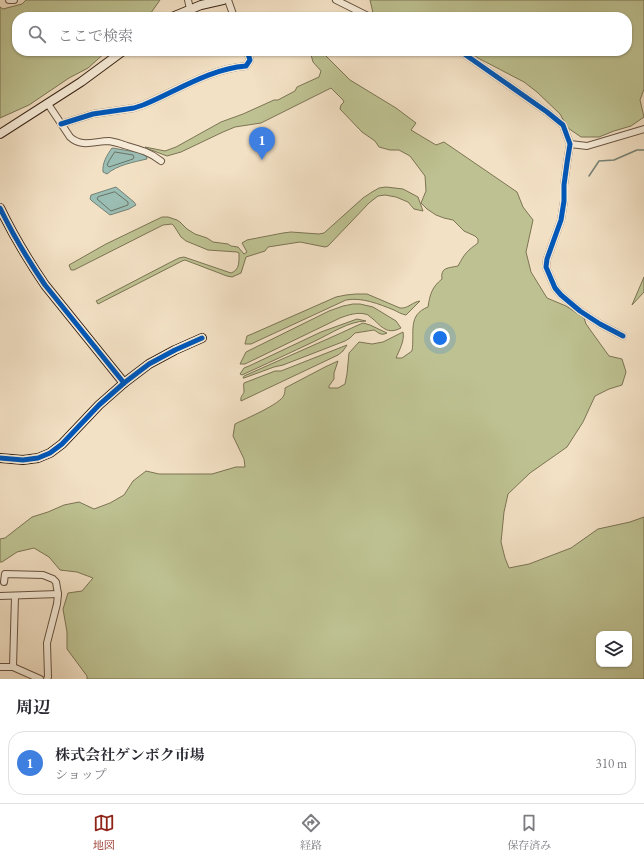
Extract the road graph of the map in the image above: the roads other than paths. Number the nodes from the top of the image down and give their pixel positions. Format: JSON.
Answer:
{"nodes":[{"id":1,"x":9,"y":0,"type":"edge"},
{"id":2,"x":14,"y":0,"type":"edge"},
{"id":3,"x":188,"y":0,"type":"edge"},
{"id":4,"x":223,"y":0,"type":"edge"},
{"id":5,"x":228,"y":0,"type":"edge"},
{"id":6,"x":336,"y":0,"type":"edge"},
{"id":7,"x":190,"y":9,"type":"junction"},
{"id":8,"x":183,"y":12,"type":"edge"},
{"id":9,"x":232,"y":12,"type":"edge"},
{"id":10,"x":360,"y":12,"type":"edge"},
{"id":11,"x":116,"y":56,"type":"edge"},
{"id":12,"x":249,"y":56,"type":"edge"},
{"id":13,"x":467,"y":56,"type":"edge"},
{"id":14,"x":48,"y":104,"type":"junction"},
{"id":15,"x":61,"y":124,"type":"junction"},
{"id":16,"x":644,"y":129,"type":"edge"},
{"id":17,"x":0,"y":134,"type":"edge"},
{"id":18,"x":570,"y":144,"type":"junction"},
{"id":19,"x":162,"y":160,"type":"dead end"},
{"id":20,"x":0,"y":208,"type":"edge"},
{"id":21,"x":623,"y":336,"type":"dead end"},
{"id":22,"x":202,"y":338,"type":"dead end"},
{"id":23,"x":124,"y":383,"type":"junction"},
{"id":24,"x":0,"y":458,"type":"edge"},
{"id":25,"x":4,"y":582,"type":"dead end"},
{"id":26,"x":58,"y":594,"type":"junction"},
{"id":27,"x":0,"y":596,"type":"edge"},
{"id":28,"x":15,"y":596,"type":"junction"},
{"id":29,"x":0,"y":667,"type":"edge"},
{"id":30,"x":13,"y":667,"type":"junction"},
{"id":31,"x":40,"y":679,"type":"edge"},
{"id":32,"x":47,"y":679,"type":"edge"}],
"edges":[{"from":1,"to":2,"type":"street"},
{"from":3,"to":7,"type":"street"},
{"from":4,"to":7,"type":"street"},
{"from":5,"to":9,"type":"street"},
{"from":6,"to":10,"type":"street"},
{"from":7,"to":8,"type":"street"},
{"from":11,"to":14,"type":"street"},
{"from":12,"to":15,"type":"street"},
{"from":13,"to":18,"type":"street"},
{"from":14,"to":15,"type":"street"},
{"from":14,"to":17,"type":"street"},
{"from":15,"to":19,"type":"street"},
{"from":16,"to":18,"type":"street"},
{"from":18,"to":21,"type":"street"},
{"from":20,"to":23,"type":"street"},
{"from":22,"to":23,"type":"street"},
{"from":23,"to":24,"type":"street"},
{"from":25,"to":26,"type":"street"},
{"from":26,"to":28,"type":"street"},
{"from":26,"to":32,"type":"street"},
{"from":27,"to":28,"type":"street"},
{"from":28,"to":30,"type":"street"},
{"from":29,"to":30,"type":"street"},
{"from":30,"to":31,"type":"street"}]}
